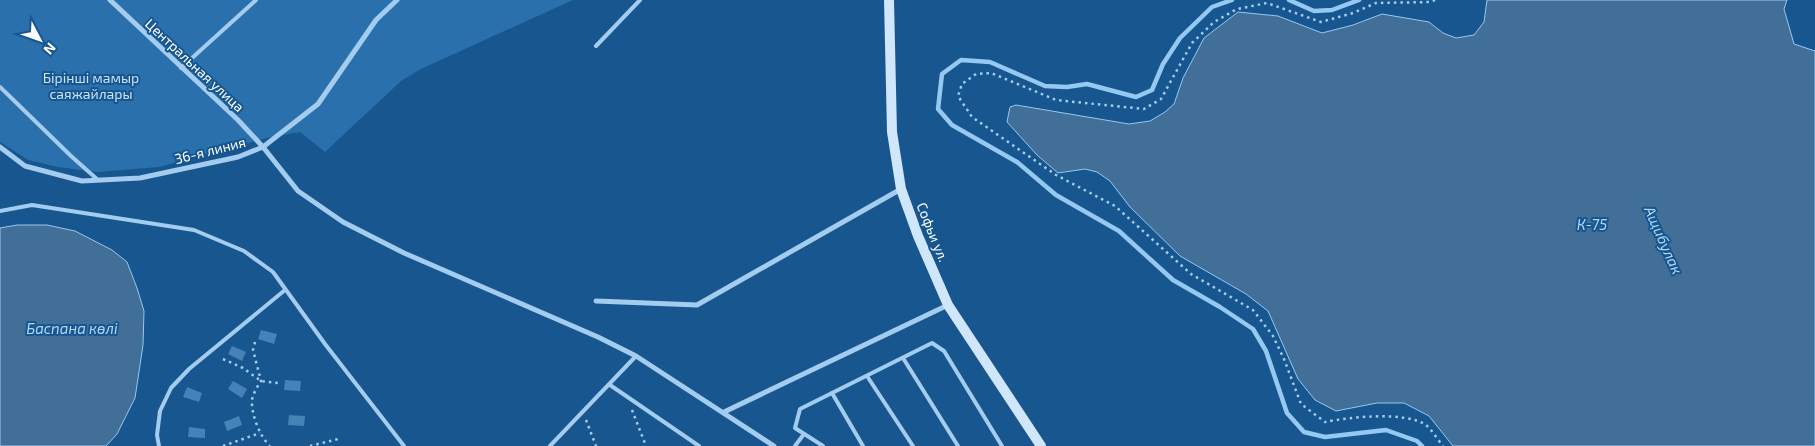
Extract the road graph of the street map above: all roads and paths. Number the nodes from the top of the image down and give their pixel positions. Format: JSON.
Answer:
{"nodes":[{"id":1,"x":111,"y":0,"type":"edge"},
{"id":2,"x":256,"y":0,"type":"edge"},
{"id":3,"x":398,"y":0,"type":"edge"},
{"id":4,"x":640,"y":0,"type":"edge"},
{"id":5,"x":889,"y":0,"type":"edge"},
{"id":6,"x":1435,"y":0,"type":"edge"},
{"id":7,"x":596,"y":46,"type":"dead end"},
{"id":8,"x":181,"y":68,"type":"junction"},
{"id":9,"x":0,"y":87,"type":"edge"},
{"id":10,"x":0,"y":147,"type":"edge"},
{"id":11,"x":263,"y":147,"type":"junction"},
{"id":12,"x":98,"y":181,"type":"junction"},
{"id":13,"x":901,"y":189,"type":"junction"},
{"id":14,"x":0,"y":211,"type":"edge"},
{"id":15,"x":285,"y":290,"type":"junction"},
{"id":16,"x":596,"y":301,"type":"dead end"},
{"id":17,"x":948,"y":305,"type":"junction"},
{"id":18,"x":255,"y":342,"type":"dead end"},
{"id":19,"x":636,"y":356,"type":"junction"},
{"id":20,"x":903,"y":358,"type":"junction"},
{"id":21,"x":224,"y":359,"type":"dead end"},
{"id":22,"x":867,"y":376,"type":"junction"},
{"id":23,"x":261,"y":381,"type":"junction"},
{"id":24,"x":278,"y":383,"type":"dead end"},
{"id":25,"x":610,"y":385,"type":"junction"},
{"id":26,"x":832,"y":393,"type":"junction"},
{"id":27,"x":628,"y":398,"type":"junction"},
{"id":28,"x":582,"y":412,"type":"junction"},
{"id":29,"x":724,"y":412,"type":"junction"},
{"id":30,"x":260,"y":433,"type":"junction"},
{"id":31,"x":804,"y":434,"type":"junction"},
{"id":32,"x":338,"y":439,"type":"dead end"},
{"id":33,"x":159,"y":446,"type":"edge"},
{"id":34,"x":223,"y":446,"type":"edge"},
{"id":35,"x":270,"y":446,"type":"edge"},
{"id":36,"x":310,"y":446,"type":"edge"},
{"id":37,"x":404,"y":446,"type":"edge"},
{"id":38,"x":550,"y":446,"type":"edge"},
{"id":39,"x":596,"y":446,"type":"edge"},
{"id":40,"x":646,"y":446,"type":"edge"},
{"id":41,"x":699,"y":446,"type":"edge"},
{"id":42,"x":774,"y":446,"type":"edge"},
{"id":43,"x":795,"y":446,"type":"edge"},
{"id":44,"x":823,"y":446,"type":"edge"},
{"id":45,"x":863,"y":446,"type":"edge"},
{"id":46,"x":913,"y":446,"type":"edge"},
{"id":47,"x":958,"y":446,"type":"edge"},
{"id":48,"x":1002,"y":446,"type":"edge"},
{"id":49,"x":1041,"y":446,"type":"edge"},
{"id":50,"x":1443,"y":446,"type":"edge"}],
"edges":[{"from":1,"to":8,"type":"street","name":"Центральная улица"},
{"from":2,"to":8,"type":"lane"},
{"from":3,"to":11,"type":"street","name":"36-я линия"},
{"from":4,"to":7,"type":"lane"},
{"from":5,"to":13,"type":"street","name":"Софьи ул."},
{"from":6,"to":50,"type":"path"},
{"from":8,"to":11,"type":"street","name":"Центральная улица"},
{"from":9,"to":12,"type":"lane"},
{"from":10,"to":12,"type":"street","name":"36-я линия"},
{"from":11,"to":12,"type":"street","name":"36-я линия"},
{"from":11,"to":19,"type":"street","name":"Центральная улица"},
{"from":13,"to":16,"type":"street"},
{"from":13,"to":17,"type":"street","name":"Софьи ул."},
{"from":14,"to":15,"type":"lane"},
{"from":15,"to":33,"type":"lane"},
{"from":15,"to":37,"type":"lane"},
{"from":17,"to":29,"type":"street"},
{"from":17,"to":49,"type":"street","name":"Софьи ул."},
{"from":18,"to":23,"type":"path"},
{"from":19,"to":25,"type":"lane"},
{"from":19,"to":29,"type":"street","name":"Центральная улица"},
{"from":20,"to":22,"type":"lane"},
{"from":20,"to":47,"type":"lane"},
{"from":20,"to":48,"type":"lane"},
{"from":21,"to":23,"type":"path"},
{"from":22,"to":26,"type":"lane"},
{"from":22,"to":46,"type":"lane"},
{"from":23,"to":24,"type":"path"},
{"from":23,"to":30,"type":"path"},
{"from":25,"to":27,"type":"lane"},
{"from":25,"to":28,"type":"lane"},
{"from":26,"to":31,"type":"lane"},
{"from":26,"to":45,"type":"lane"},
{"from":27,"to":40,"type":"path"},
{"from":27,"to":41,"type":"lane"},
{"from":28,"to":38,"type":"lane"},
{"from":28,"to":39,"type":"path"},
{"from":29,"to":42,"type":"street","name":"Центральная улица"},
{"from":30,"to":34,"type":"path"},
{"from":30,"to":35,"type":"path"},
{"from":31,"to":43,"type":"lane"},
{"from":31,"to":44,"type":"lane"},
{"from":32,"to":36,"type":"path"}]}
